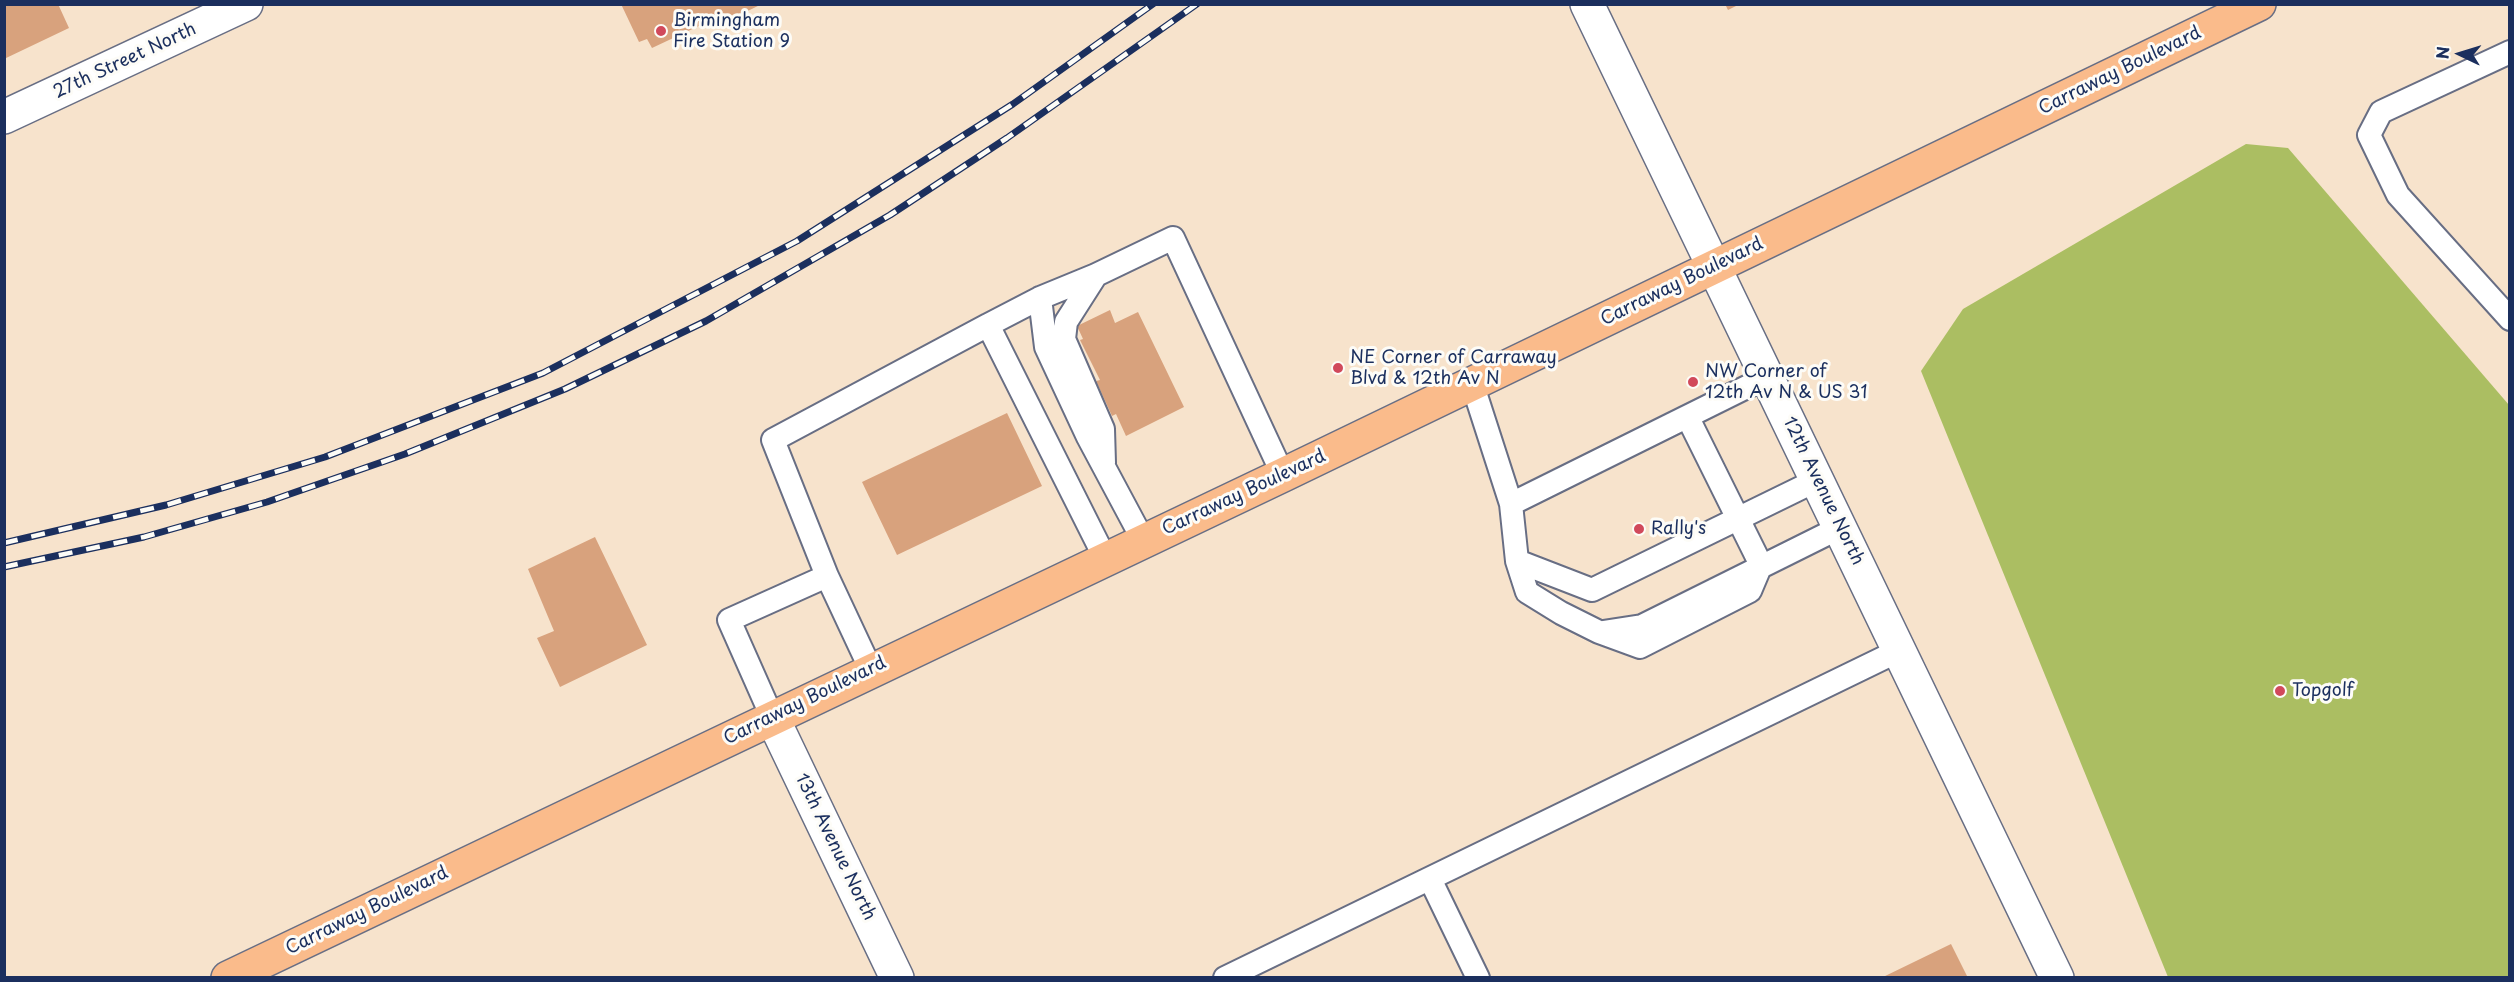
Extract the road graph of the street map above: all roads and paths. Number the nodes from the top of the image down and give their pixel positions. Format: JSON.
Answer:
{"nodes":[{"id":1,"x":246,"y":4,"type":"edge"},
{"id":2,"x":1587,"y":4,"type":"edge"},
{"id":3,"x":2259,"y":4,"type":"edge"},
{"id":4,"x":2510,"y":52,"type":"edge"},
{"id":5,"x":4,"y":117,"type":"edge"},
{"id":6,"x":1714,"y":266,"type":"junction"},
{"id":7,"x":1096,"y":275,"type":"junction"},
{"id":8,"x":1040,"y":298,"type":"junction"},
{"id":9,"x":2510,"y":319,"type":"edge"},
{"id":10,"x":988,"y":325,"type":"junction"},
{"id":11,"x":1767,"y":377,"type":"junction"},
{"id":12,"x":1473,"y":383,"type":"junction"},
{"id":13,"x":1688,"y":418,"type":"junction"},
{"id":14,"x":1105,"y":468,"type":"junction"},
{"id":15,"x":1283,"y":475,"type":"junction"},
{"id":16,"x":1817,"y":480,"type":"junction"},
{"id":17,"x":1511,"y":504,"type":"junction"},
{"id":18,"x":1739,"y":519,"type":"junction"},
{"id":19,"x":1841,"y":527,"type":"junction"},
{"id":20,"x":1143,"y":540,"type":"junction"},
{"id":21,"x":1106,"y":558,"type":"junction"},
{"id":22,"x":1517,"y":561,"type":"junction"},
{"id":23,"x":1761,"y":565,"type":"junction"},
{"id":24,"x":827,"y":576,"type":"junction"},
{"id":25,"x":1900,"y":650,"type":"junction"},
{"id":26,"x":871,"y":670,"type":"junction"},
{"id":27,"x":772,"y":717,"type":"junction"},
{"id":28,"x":1430,"y":879,"type":"junction"},
{"id":29,"x":228,"y":978,"type":"edge"},
{"id":30,"x":897,"y":978,"type":"edge"},
{"id":31,"x":1225,"y":978,"type":"edge"},
{"id":32,"x":1478,"y":978,"type":"edge"},
{"id":33,"x":2058,"y":978,"type":"edge"}],
"edges":[{"from":1,"to":5,"type":"street","name":"27th Street North"},
{"from":2,"to":6,"type":"street","name":"12th Avenue North"},
{"from":3,"to":6,"type":"main road","name":"Carraway Boulevard"},
{"from":4,"to":9,"type":"lane"},
{"from":6,"to":11,"type":"street","name":"12th Avenue North"},
{"from":6,"to":12,"type":"main road","name":"Carraway Boulevard"},
{"from":7,"to":8,"type":"lane"},
{"from":7,"to":14,"type":"lane"},
{"from":7,"to":15,"type":"lane"},
{"from":8,"to":10,"type":"lane"},
{"from":8,"to":14,"type":"lane"},
{"from":10,"to":21,"type":"lane"},
{"from":10,"to":24,"type":"lane"},
{"from":11,"to":13,"type":"lane"},
{"from":11,"to":16,"type":"street","name":"12th Avenue North"},
{"from":12,"to":15,"type":"main road","name":"Carraway Boulevard"},
{"from":12,"to":17,"type":"lane"},
{"from":13,"to":17,"type":"lane"},
{"from":13,"to":18,"type":"lane"},
{"from":14,"to":20,"type":"lane"},
{"from":15,"to":20,"type":"main road","name":"Carraway Boulevard"},
{"from":16,"to":18,"type":"lane"},
{"from":16,"to":19,"type":"street","name":"12th Avenue North"},
{"from":17,"to":22,"type":"lane"},
{"from":18,"to":22,"type":"lane"},
{"from":18,"to":23,"type":"lane"},
{"from":19,"to":23,"type":"lane"},
{"from":19,"to":25,"type":"street","name":"12th Avenue North"},
{"from":20,"to":21,"type":"main road","name":"Carraway Boulevard"},
{"from":21,"to":26,"type":"main road","name":"Carraway Boulevard"},
{"from":22,"to":23,"type":"lane"},
{"from":24,"to":26,"type":"lane"},
{"from":24,"to":27,"type":"lane"},
{"from":25,"to":28,"type":"lane"},
{"from":25,"to":33,"type":"street","name":"12th Avenue North"},
{"from":26,"to":27,"type":"main road","name":"Carraway Boulevard"},
{"from":27,"to":29,"type":"main road","name":"Carraway Boulevard"},
{"from":27,"to":30,"type":"street","name":"13th Avenue North"},
{"from":28,"to":31,"type":"lane"},
{"from":28,"to":32,"type":"lane"}]}
